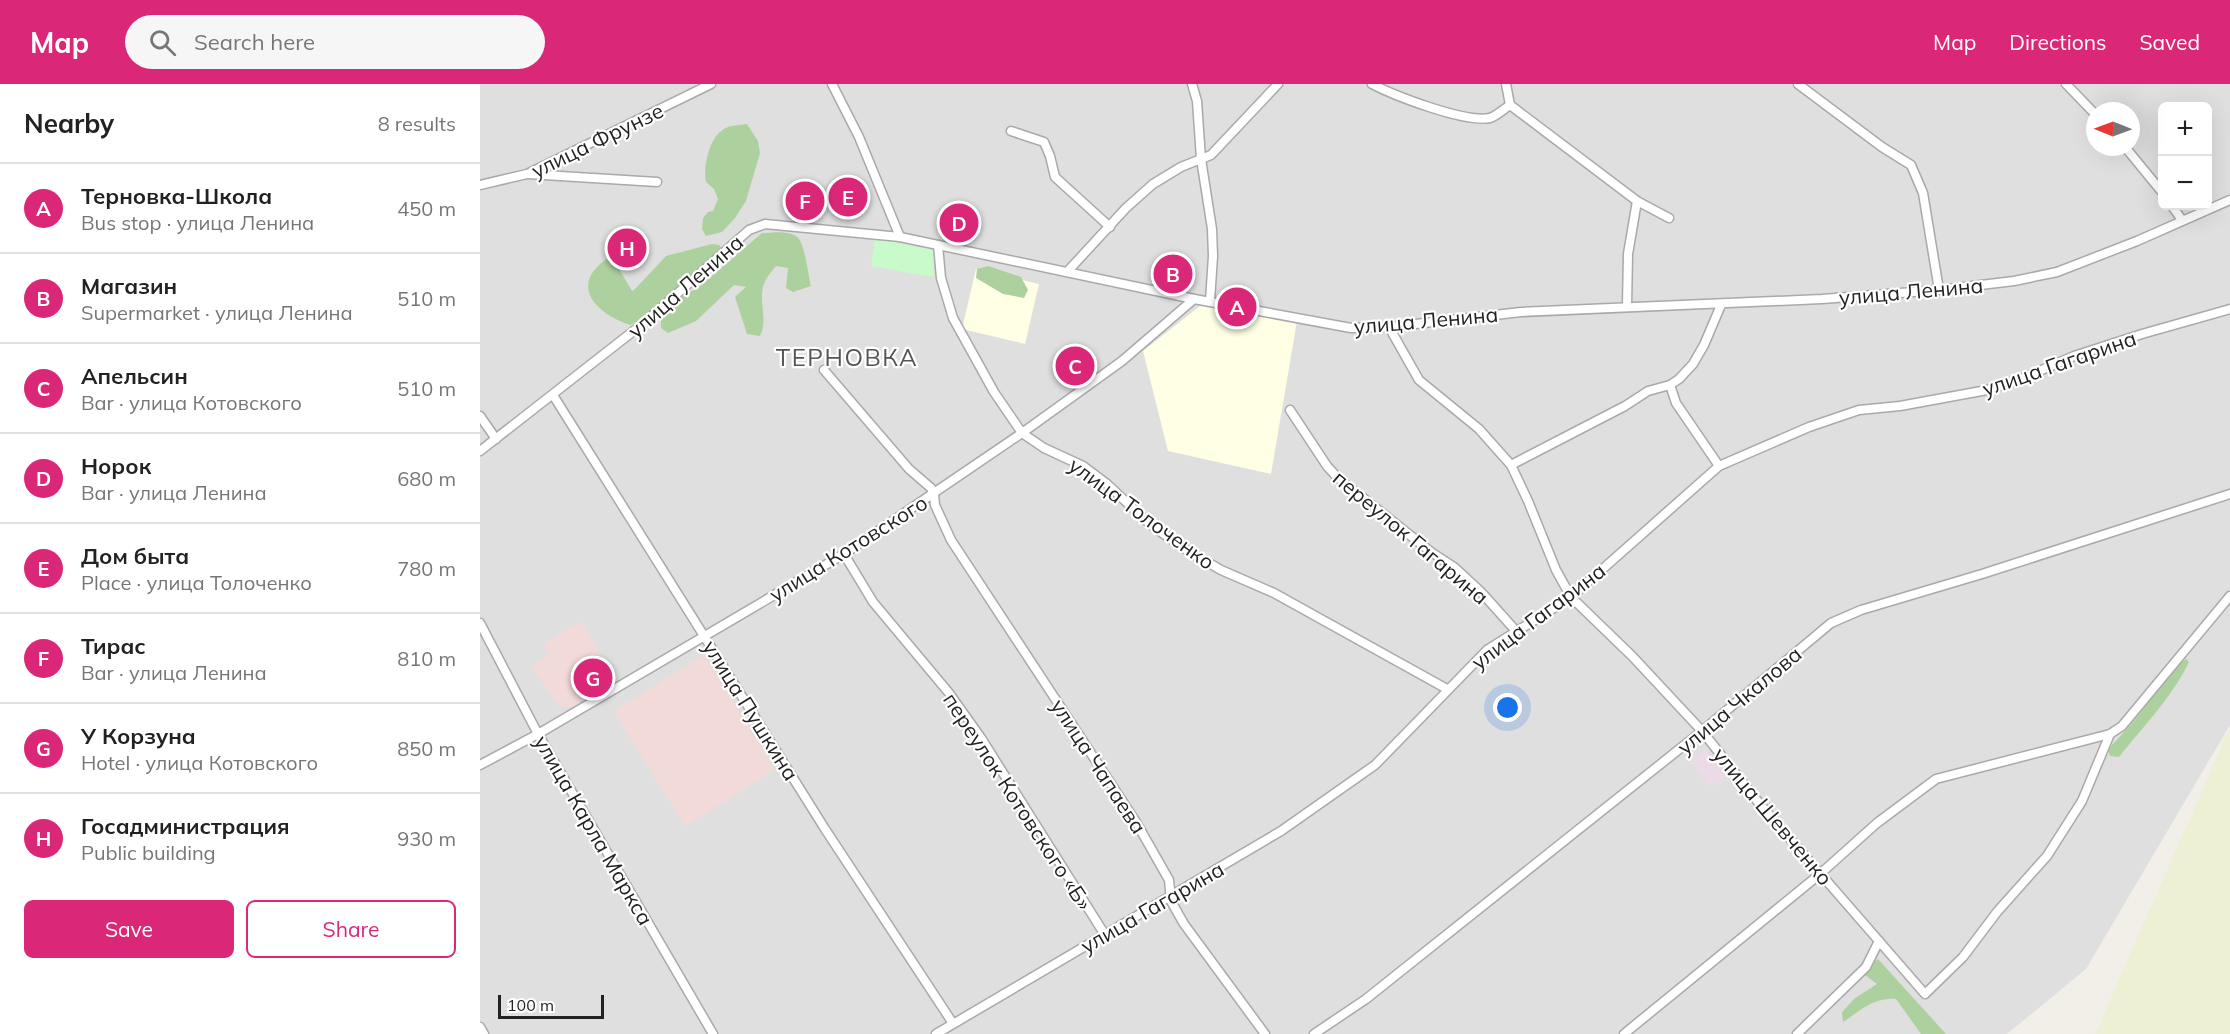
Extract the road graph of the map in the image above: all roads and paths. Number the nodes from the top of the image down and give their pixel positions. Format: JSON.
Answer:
{"nodes":[{"id":1,"x":711,"y":84,"type":"edge"},
{"id":2,"x":832,"y":84,"type":"edge"},
{"id":3,"x":1192,"y":84,"type":"edge"},
{"id":4,"x":1278,"y":84,"type":"edge"},
{"id":5,"x":1372,"y":84,"type":"edge"},
{"id":6,"x":1506,"y":84,"type":"edge"},
{"id":7,"x":1798,"y":84,"type":"edge"},
{"id":8,"x":2066,"y":84,"type":"edge"},
{"id":9,"x":1510,"y":105,"type":"junction"},
{"id":10,"x":2086,"y":105,"type":"edge"},
{"id":11,"x":1011,"y":131,"type":"dead end"},
{"id":12,"x":2133,"y":156,"type":"edge"},
{"id":13,"x":1201,"y":159,"type":"junction"},
{"id":14,"x":527,"y":174,"type":"junction"},
{"id":15,"x":657,"y":182,"type":"dead end"},
{"id":16,"x":480,"y":185,"type":"edge"},
{"id":17,"x":2158,"y":186,"type":"edge"},
{"id":18,"x":2230,"y":200,"type":"edge"},
{"id":19,"x":1636,"y":201,"type":"junction"},
{"id":20,"x":2175,"y":210,"type":"edge"},
{"id":21,"x":1669,"y":218,"type":"dead end"},
{"id":22,"x":2182,"y":220,"type":"junction"},
{"id":23,"x":1110,"y":227,"type":"junction"},
{"id":24,"x":900,"y":237,"type":"junction"},
{"id":25,"x":938,"y":245,"type":"junction"},
{"id":26,"x":1067,"y":272,"type":"junction"},
{"id":27,"x":1939,"y":290,"type":"junction"},
{"id":28,"x":1194,"y":299,"type":"junction"},
{"id":29,"x":1210,"y":301,"type":"junction"},
{"id":30,"x":1721,"y":304,"type":"junction"},
{"id":31,"x":1627,"y":306,"type":"junction"},
{"id":32,"x":2230,"y":309,"type":"edge"},
{"id":33,"x":1389,"y":327,"type":"junction"},
{"id":34,"x":824,"y":370,"type":"dead end"},
{"id":35,"x":1670,"y":385,"type":"junction"},
{"id":36,"x":553,"y":394,"type":"junction"},
{"id":37,"x":1290,"y":410,"type":"dead end"},
{"id":38,"x":480,"y":416,"type":"edge"},
{"id":39,"x":1022,"y":433,"type":"junction"},
{"id":40,"x":496,"y":439,"type":"junction"},
{"id":41,"x":480,"y":451,"type":"edge"},
{"id":42,"x":1511,"y":465,"type":"junction"},
{"id":43,"x":1719,"y":466,"type":"junction"},
{"id":44,"x":2230,"y":494,"type":"edge"},
{"id":45,"x":934,"y":495,"type":"junction"},
{"id":46,"x":844,"y":554,"type":"junction"},
{"id":47,"x":2230,"y":596,"type":"edge"},
{"id":48,"x":1571,"y":597,"type":"junction"},
{"id":49,"x":480,"y":623,"type":"edge"},
{"id":50,"x":1516,"y":631,"type":"junction"},
{"id":51,"x":705,"y":636,"type":"junction"},
{"id":52,"x":1448,"y":689,"type":"junction"},
{"id":53,"x":1702,"y":731,"type":"junction"},
{"id":54,"x":538,"y":734,"type":"junction"},
{"id":55,"x":2110,"y":734,"type":"junction"},
{"id":56,"x":2093,"y":738,"type":"junction"},
{"id":57,"x":2104,"y":746,"type":"junction"},
{"id":58,"x":480,"y":765,"type":"edge"},
{"id":59,"x":1820,"y":874,"type":"junction"},
{"id":60,"x":1171,"y":896,"type":"junction"},
{"id":61,"x":1105,"y":934,"type":"junction"},
{"id":62,"x":1879,"y":941,"type":"junction"},
{"id":63,"x":952,"y":1022,"type":"junction"},
{"id":64,"x":480,"y":1027,"type":"edge"},
{"id":65,"x":484,"y":1034,"type":"edge"},
{"id":66,"x":713,"y":1034,"type":"edge"},
{"id":67,"x":936,"y":1034,"type":"edge"},
{"id":68,"x":1265,"y":1034,"type":"edge"},
{"id":69,"x":1314,"y":1034,"type":"edge"},
{"id":70,"x":1624,"y":1034,"type":"edge"},
{"id":71,"x":1797,"y":1034,"type":"edge"}],
"edges":[{"from":1,"to":14,"type":"street","name":"улица Фрунзе"},
{"from":2,"to":24,"type":"street"},
{"from":3,"to":13,"type":"street"},
{"from":4,"to":13,"type":"street"},
{"from":5,"to":9,"type":"street"},
{"from":6,"to":9,"type":"street"},
{"from":7,"to":27,"type":"street"},
{"from":8,"to":10,"type":"street"},
{"from":9,"to":19,"type":"street"},
{"from":11,"to":23,"type":"street"},
{"from":12,"to":17,"type":"street"},
{"from":13,"to":23,"type":"street"},
{"from":13,"to":29,"type":"street"},
{"from":14,"to":15,"type":"street"},
{"from":14,"to":16,"type":"street","name":"улица Фрунзе"},
{"from":18,"to":22,"type":"street","name":"улица Ленина"},
{"from":19,"to":21,"type":"street"},
{"from":19,"to":31,"type":"street"},
{"from":20,"to":22,"type":"street"},
{"from":22,"to":27,"type":"street","name":"улица Ленина"},
{"from":23,"to":26,"type":"street"},
{"from":24,"to":25,"type":"street","name":"улица Ленина"},
{"from":24,"to":36,"type":"street","name":"улица Ленина"},
{"from":25,"to":26,"type":"street","name":"улица Ленина"},
{"from":25,"to":39,"type":"street","name":"улица Толоченко"},
{"from":26,"to":28,"type":"street","name":"улица Ленина"},
{"from":27,"to":30,"type":"street","name":"улица Ленина"},
{"from":28,"to":29,"type":"street","name":"улица Ленина"},
{"from":28,"to":39,"type":"street","name":"улица Котовского"},
{"from":29,"to":33,"type":"street","name":"улица Ленина"},
{"from":30,"to":31,"type":"street","name":"улица Ленина"},
{"from":30,"to":35,"type":"street"},
{"from":31,"to":33,"type":"street","name":"улица Ленина"},
{"from":32,"to":43,"type":"street","name":"улица Гагарина"},
{"from":33,"to":42,"type":"street","name":"улица Шевченко"},
{"from":34,"to":45,"type":"street"},
{"from":35,"to":42,"type":"street"},
{"from":35,"to":43,"type":"street"},
{"from":36,"to":40,"type":"street","name":"улица Ленина"},
{"from":36,"to":51,"type":"street","name":"улица Пушкина"},
{"from":37,"to":50,"type":"street","name":"переулок Гагарина"},
{"from":38,"to":40,"type":"street"},
{"from":39,"to":45,"type":"street","name":"улица Котовского"},
{"from":39,"to":52,"type":"street","name":"улица Толоченко"},
{"from":40,"to":41,"type":"street","name":"улица Ленина"},
{"from":42,"to":48,"type":"street","name":"улица Шевченко"},
{"from":43,"to":48,"type":"street","name":"улица Гагарина"},
{"from":44,"to":53,"type":"street","name":"улица Чкалова"},
{"from":45,"to":46,"type":"street","name":"улица Котовского"},
{"from":45,"to":60,"type":"street","name":"улица Чапаева"},
{"from":46,"to":51,"type":"street","name":"улица Котовского"},
{"from":46,"to":61,"type":"street","name":"переулок Котовского «Б»"},
{"from":47,"to":55,"type":"street"},
{"from":48,"to":50,"type":"street","name":"улица Гагарина"},
{"from":48,"to":53,"type":"street","name":"улица Шевченко"},
{"from":49,"to":54,"type":"street","name":"улица Карла Маркса"},
{"from":50,"to":52,"type":"street","name":"улица Гагарина"},
{"from":51,"to":54,"type":"street","name":"улица Котовского"},
{"from":51,"to":63,"type":"street","name":"улица Пушкина"},
{"from":52,"to":60,"type":"street","name":"улица Гагарина"},
{"from":53,"to":59,"type":"street","name":"улица Шевченко"},
{"from":53,"to":69,"type":"street","name":"улица Чкалова"},
{"from":54,"to":58,"type":"street","name":"улица Котовского"},
{"from":54,"to":66,"type":"street","name":"улица Карла Маркса"},
{"from":55,"to":56,"type":"street"},
{"from":55,"to":57,"type":"street"},
{"from":56,"to":57,"type":"street"},
{"from":56,"to":59,"type":"street"},
{"from":57,"to":62,"type":"street","name":"улица Шевченко"},
{"from":59,"to":62,"type":"street","name":"улица Шевченко"},
{"from":59,"to":70,"type":"street"},
{"from":60,"to":61,"type":"street","name":"улица Гагарина"},
{"from":60,"to":68,"type":"street","name":"улица Чапаева"},
{"from":61,"to":63,"type":"street","name":"улица Гагарина"},
{"from":62,"to":71,"type":"street"},
{"from":63,"to":67,"type":"street","name":"улица Гагарина"},
{"from":64,"to":65,"type":"street"}]}
